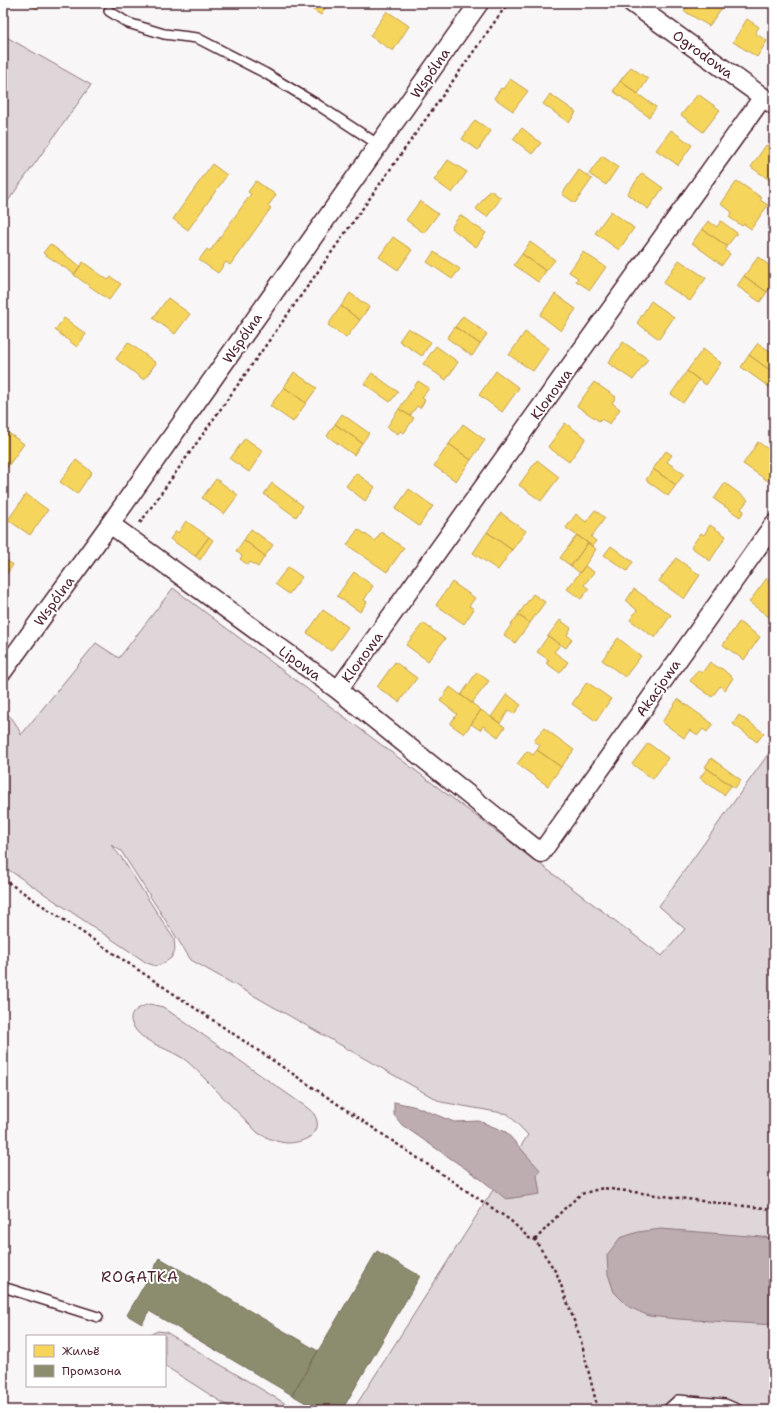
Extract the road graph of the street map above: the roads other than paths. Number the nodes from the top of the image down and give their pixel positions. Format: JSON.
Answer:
{"nodes":[{"id":1,"x":480,"y":3,"type":"edge"},
{"id":2,"x":632,"y":3,"type":"edge"},
{"id":3,"x":109,"y":11,"type":"dead end"},
{"id":4,"x":769,"y":101,"type":"edge"},
{"id":5,"x":379,"y":145,"type":"junction"},
{"id":6,"x":110,"y":524,"type":"junction"},
{"id":7,"x":774,"y":524,"type":"edge"},
{"id":8,"x":3,"y":671,"type":"edge"},
{"id":9,"x":338,"y":690,"type":"junction"},
{"id":10,"x":541,"y":853,"type":"joint"},
{"id":11,"x":3,"y":1287,"type":"edge"},
{"id":12,"x":98,"y":1317,"type":"dead end"},
{"id":13,"x":667,"y":1410,"type":"edge"},
{"id":14,"x":739,"y":1410,"type":"edge"}],
"edges":[{"from":1,"to":5,"type":"street","name":"Wspólna"},
{"from":2,"to":4,"type":"street","name":"Ogrodowa"},
{"from":3,"to":5,"type":"lane"},
{"from":4,"to":9,"type":"street","name":"Klonowa"},
{"from":5,"to":6,"type":"street","name":"Wspólna"},
{"from":6,"to":8,"type":"street","name":"Wspólna"},
{"from":6,"to":9,"type":"street","name":"Lipowa"},
{"from":7,"to":10,"type":"street","name":"Akacjowa"},
{"from":9,"to":10,"type":"street","name":"Lipowa"},
{"from":11,"to":12,"type":"lane"},
{"from":13,"to":14,"type":"lane"}]}
